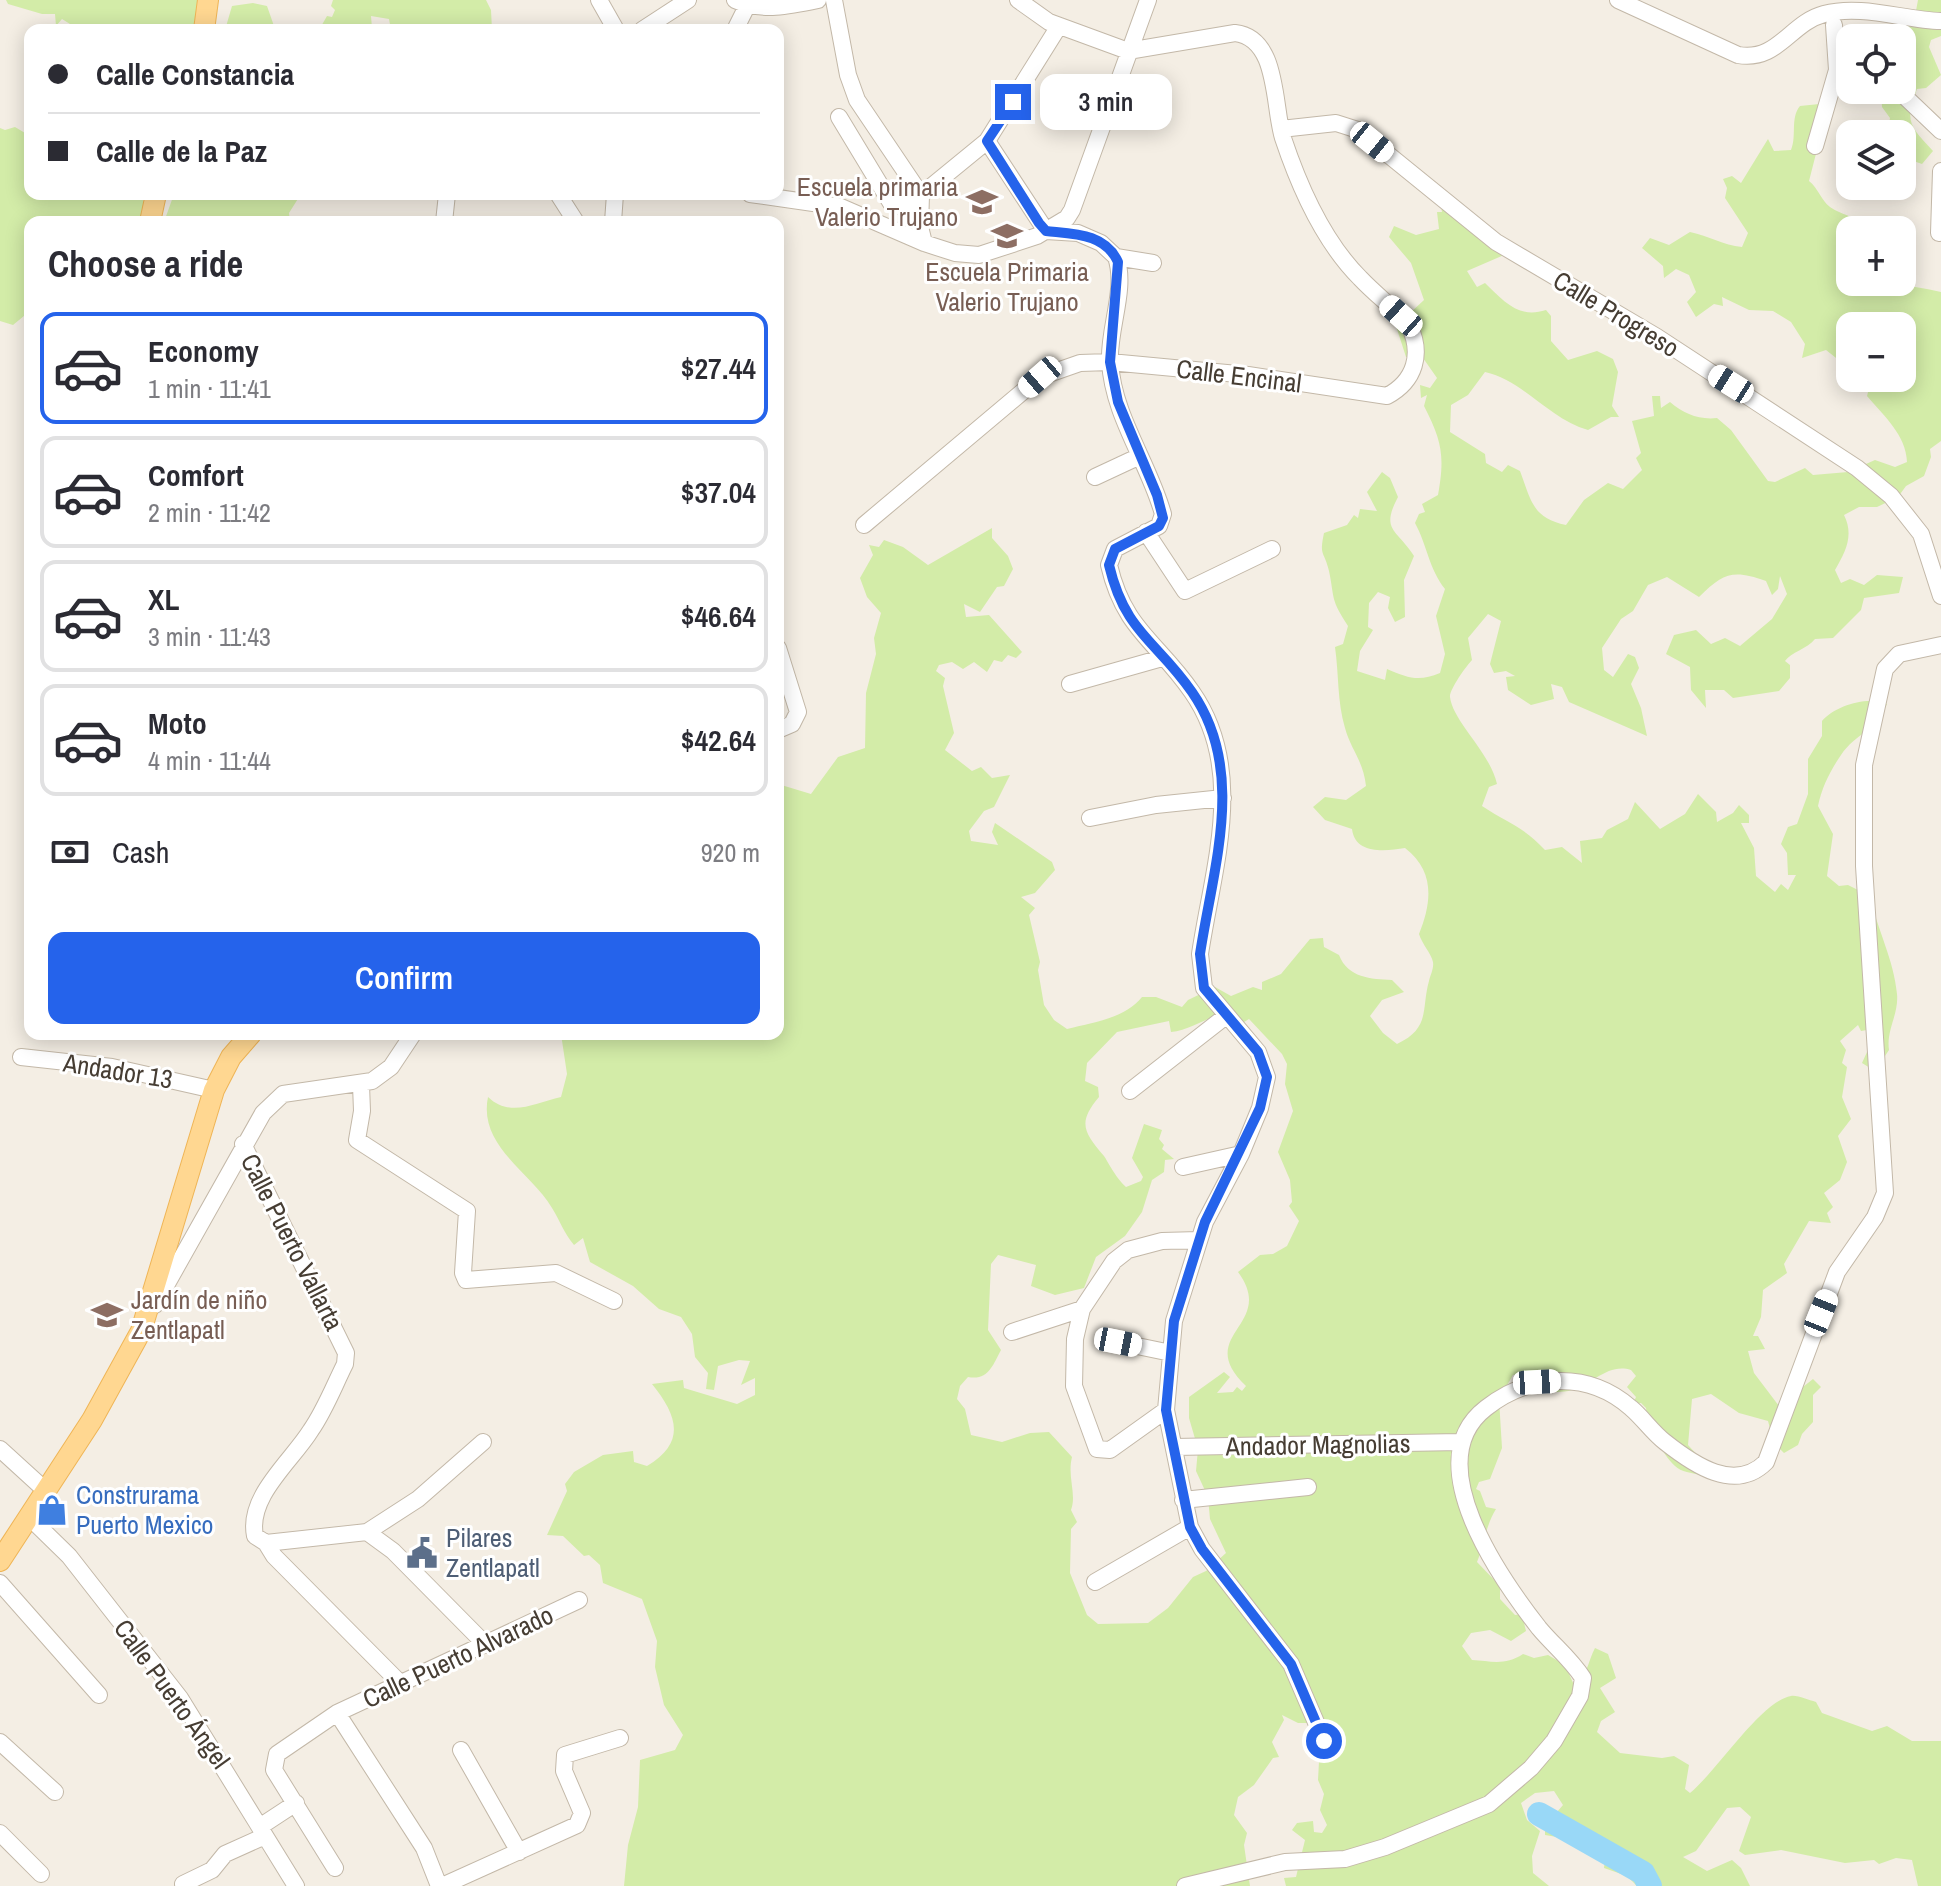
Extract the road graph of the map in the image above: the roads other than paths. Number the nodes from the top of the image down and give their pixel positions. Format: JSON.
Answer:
{"nodes":[{"id":1,"x":208,"y":0,"type":"edge"},
{"id":2,"x":599,"y":0,"type":"edge"},
{"id":3,"x":688,"y":0,"type":"edge"},
{"id":4,"x":818,"y":0,"type":"edge"},
{"id":5,"x":834,"y":0,"type":"edge"},
{"id":6,"x":1018,"y":0,"type":"edge"},
{"id":7,"x":1148,"y":0,"type":"edge"},
{"id":8,"x":1618,"y":0,"type":"edge"},
{"id":9,"x":744,"y":2,"type":"edge"},
{"id":10,"x":1828,"y":20,"type":"junction"},
{"id":11,"x":1941,"y":21,"type":"edge"},
{"id":12,"x":205,"y":24,"type":"edge"},
{"id":13,"x":613,"y":24,"type":"edge"},
{"id":14,"x":651,"y":24,"type":"edge"},
{"id":15,"x":737,"y":24,"type":"edge"},
{"id":16,"x":1059,"y":26,"type":"junction"},
{"id":17,"x":1836,"y":28,"type":"edge"},
{"id":18,"x":1128,"y":51,"type":"junction"},
{"id":19,"x":1913,"y":104,"type":"edge"},
{"id":20,"x":839,"y":117,"type":"dead end"},
{"id":21,"x":1281,"y":129,"type":"junction"},
{"id":22,"x":1941,"y":131,"type":"edge"},
{"id":23,"x":987,"y":141,"type":"junction"},
{"id":24,"x":1815,"y":146,"type":"dead end"},
{"id":25,"x":1941,"y":171,"type":"edge"},
{"id":26,"x":921,"y":195,"type":"junction"},
{"id":27,"x":784,"y":199,"type":"edge"},
{"id":28,"x":1046,"y":231,"type":"junction"},
{"id":29,"x":1939,"y":233,"type":"edge"},
{"id":30,"x":924,"y":243,"type":"junction"},
{"id":31,"x":1116,"y":257,"type":"junction"},
{"id":32,"x":1153,"y":263,"type":"dead end"},
{"id":33,"x":1110,"y":362,"type":"junction"},
{"id":34,"x":1140,"y":456,"type":"junction"},
{"id":35,"x":1095,"y":477,"type":"dead end"},
{"id":36,"x":864,"y":525,"type":"dead end"},
{"id":37,"x":1146,"y":532,"type":"junction"},
{"id":38,"x":1272,"y":549,"type":"dead end"},
{"id":39,"x":1941,"y":596,"type":"edge"},
{"id":40,"x":1941,"y":645,"type":"edge"},
{"id":41,"x":1162,"y":658,"type":"junction"},
{"id":42,"x":784,"y":667,"type":"edge"},
{"id":43,"x":1070,"y":684,"type":"dead end"},
{"id":44,"x":784,"y":727,"type":"edge"},
{"id":45,"x":1223,"y":798,"type":"junction"},
{"id":46,"x":1090,"y":818,"type":"dead end"},
{"id":47,"x":1226,"y":1016,"type":"junction"},
{"id":48,"x":246,"y":1040,"type":"edge"},
{"id":49,"x":409,"y":1040,"type":"edge"},
{"id":50,"x":21,"y":1057,"type":"dead end"},
{"id":51,"x":361,"y":1085,"type":"junction"},
{"id":52,"x":214,"y":1090,"type":"junction"},
{"id":53,"x":1130,"y":1091,"type":"dead end"},
{"id":54,"x":243,"y":1144,"type":"junction"},
{"id":55,"x":1241,"y":1154,"type":"junction"},
{"id":56,"x":1183,"y":1167,"type":"dead end"},
{"id":57,"x":1199,"y":1240,"type":"junction"},
{"id":58,"x":614,"y":1301,"type":"dead end"},
{"id":59,"x":1082,"y":1309,"type":"junction"},
{"id":60,"x":141,"y":1331,"type":"junction"},
{"id":61,"x":1012,"y":1332,"type":"dead end"},
{"id":62,"x":1118,"y":1342,"type":"dead end"},
{"id":63,"x":1171,"y":1353,"type":"junction"},
{"id":64,"x":1166,"y":1410,"type":"junction"},
{"id":65,"x":483,"y":1442,"type":"dead end"},
{"id":66,"x":1461,"y":1442,"type":"junction"},
{"id":67,"x":1174,"y":1447,"type":"junction"},
{"id":68,"x":0,"y":1449,"type":"edge"},
{"id":69,"x":1308,"y":1487,"type":"dead end"},
{"id":70,"x":45,"y":1490,"type":"junction"},
{"id":71,"x":1183,"y":1500,"type":"junction"},
{"id":72,"x":29,"y":1517,"type":"junction"},
{"id":73,"x":1190,"y":1527,"type":"junction"},
{"id":74,"x":367,"y":1532,"type":"junction"},
{"id":75,"x":266,"y":1543,"type":"junction"},
{"id":76,"x":0,"y":1561,"type":"edge"},
{"id":77,"x":1095,"y":1582,"type":"dead end"},
{"id":78,"x":0,"y":1583,"type":"edge"},
{"id":79,"x":579,"y":1600,"type":"dead end"},
{"id":80,"x":486,"y":1645,"type":"junction"},
{"id":81,"x":402,"y":1685,"type":"junction"},
{"id":82,"x":99,"y":1695,"type":"dead end"},
{"id":83,"x":337,"y":1713,"type":"junction"},
{"id":84,"x":620,"y":1738,"type":"dead end"},
{"id":85,"x":1324,"y":1741,"type":"dead end"},
{"id":86,"x":0,"y":1742,"type":"edge"},
{"id":87,"x":461,"y":1750,"type":"dead end"},
{"id":88,"x":55,"y":1792,"type":"dead end"},
{"id":89,"x":296,"y":1803,"type":"junction"},
{"id":90,"x":263,"y":1831,"type":"junction"},
{"id":91,"x":0,"y":1833,"type":"edge"},
{"id":92,"x":519,"y":1852,"type":"junction"},
{"id":93,"x":335,"y":1868,"type":"dead end"},
{"id":94,"x":41,"y":1874,"type":"dead end"},
{"id":95,"x":183,"y":1884,"type":"dead end"},
{"id":96,"x":296,"y":1886,"type":"edge"},
{"id":97,"x":441,"y":1886,"type":"edge"},
{"id":98,"x":1185,"y":1886,"type":"edge"}],
"edges":[{"from":1,"to":12,"type":"main road"},
{"from":2,"to":13,"type":"street"},
{"from":3,"to":14,"type":"street"},
{"from":4,"to":9,"type":"street"},
{"from":5,"to":26,"type":"street"},
{"from":6,"to":16,"type":"street"},
{"from":7,"to":18,"type":"street"},
{"from":8,"to":10,"type":"street"},
{"from":9,"to":15,"type":"street"},
{"from":10,"to":11,"type":"street"},
{"from":10,"to":17,"type":"street"},
{"from":10,"to":24,"type":"street"},
{"from":16,"to":18,"type":"street"},
{"from":16,"to":23,"type":"street"},
{"from":18,"to":21,"type":"street"},
{"from":18,"to":28,"type":"street"},
{"from":19,"to":22,"type":"street"},
{"from":20,"to":26,"type":"street"},
{"from":21,"to":33,"type":"street","name":"Calle Encinal"},
{"from":21,"to":39,"type":"street","name":"Calle Progreso"},
{"from":23,"to":26,"type":"street"},
{"from":23,"to":28,"type":"street"},
{"from":25,"to":29,"type":"street"},
{"from":26,"to":30,"type":"street"},
{"from":27,"to":30,"type":"street"},
{"from":28,"to":30,"type":"street"},
{"from":28,"to":31,"type":"street"},
{"from":31,"to":32,"type":"street"},
{"from":31,"to":33,"type":"street"},
{"from":33,"to":34,"type":"street"},
{"from":33,"to":36,"type":"street","name":"Calle Encinal"},
{"from":34,"to":35,"type":"street"},
{"from":34,"to":37,"type":"street"},
{"from":37,"to":38,"type":"street"},
{"from":37,"to":41,"type":"street"},
{"from":40,"to":66,"type":"street"},
{"from":41,"to":43,"type":"street"},
{"from":41,"to":45,"type":"street"},
{"from":42,"to":44,"type":"street"},
{"from":45,"to":46,"type":"street"},
{"from":45,"to":47,"type":"street"},
{"from":47,"to":53,"type":"street"},
{"from":47,"to":55,"type":"street"},
{"from":48,"to":52,"type":"main road"},
{"from":49,"to":51,"type":"street"},
{"from":50,"to":52,"type":"street","name":"Andador 13"},
{"from":51,"to":54,"type":"street"},
{"from":51,"to":58,"type":"street"},
{"from":52,"to":60,"type":"main road"},
{"from":54,"to":60,"type":"street"},
{"from":54,"to":75,"type":"street","name":"Calle Puerto Vallarta"},
{"from":55,"to":56,"type":"street"},
{"from":55,"to":57,"type":"street"},
{"from":57,"to":59,"type":"street"},
{"from":57,"to":63,"type":"street"},
{"from":59,"to":61,"type":"street"},
{"from":59,"to":64,"type":"street"},
{"from":60,"to":70,"type":"main road"},
{"from":62,"to":63,"type":"street"},
{"from":63,"to":64,"type":"street"},
{"from":64,"to":67,"type":"street"},
{"from":65,"to":74,"type":"street"},
{"from":66,"to":67,"type":"street","name":"Andador Magnolias"},
{"from":66,"to":98,"type":"street"},
{"from":67,"to":71,"type":"street"},
{"from":68,"to":70,"type":"street"},
{"from":69,"to":71,"type":"street"},
{"from":70,"to":72,"type":"main road"},
{"from":71,"to":73,"type":"street"},
{"from":72,"to":76,"type":"main road"},
{"from":72,"to":90,"type":"street","name":"Calle Puerto Ángel"},
{"from":73,"to":77,"type":"street"},
{"from":73,"to":85,"type":"street"},
{"from":74,"to":75,"type":"street"},
{"from":74,"to":80,"type":"street"},
{"from":75,"to":81,"type":"street","name":"Calle Puerto Vallarta"},
{"from":78,"to":82,"type":"street"},
{"from":79,"to":80,"type":"street","name":"Calle Puerto Alvarado"},
{"from":80,"to":81,"type":"street","name":"Calle Puerto Alvarado"},
{"from":81,"to":83,"type":"street","name":"Calle Puerto Alvarado"},
{"from":83,"to":89,"type":"street","name":"Calle Puerto Alvarado"},
{"from":83,"to":97,"type":"street","name":"Calle Puerto Alvarado"},
{"from":84,"to":92,"type":"street"},
{"from":86,"to":88,"type":"street"},
{"from":87,"to":92,"type":"street"},
{"from":89,"to":90,"type":"street"},
{"from":89,"to":93,"type":"street"},
{"from":90,"to":95,"type":"street"},
{"from":90,"to":96,"type":"street","name":"Calle Puerto Ángel"},
{"from":91,"to":94,"type":"street"},
{"from":92,"to":97,"type":"street"}]}
